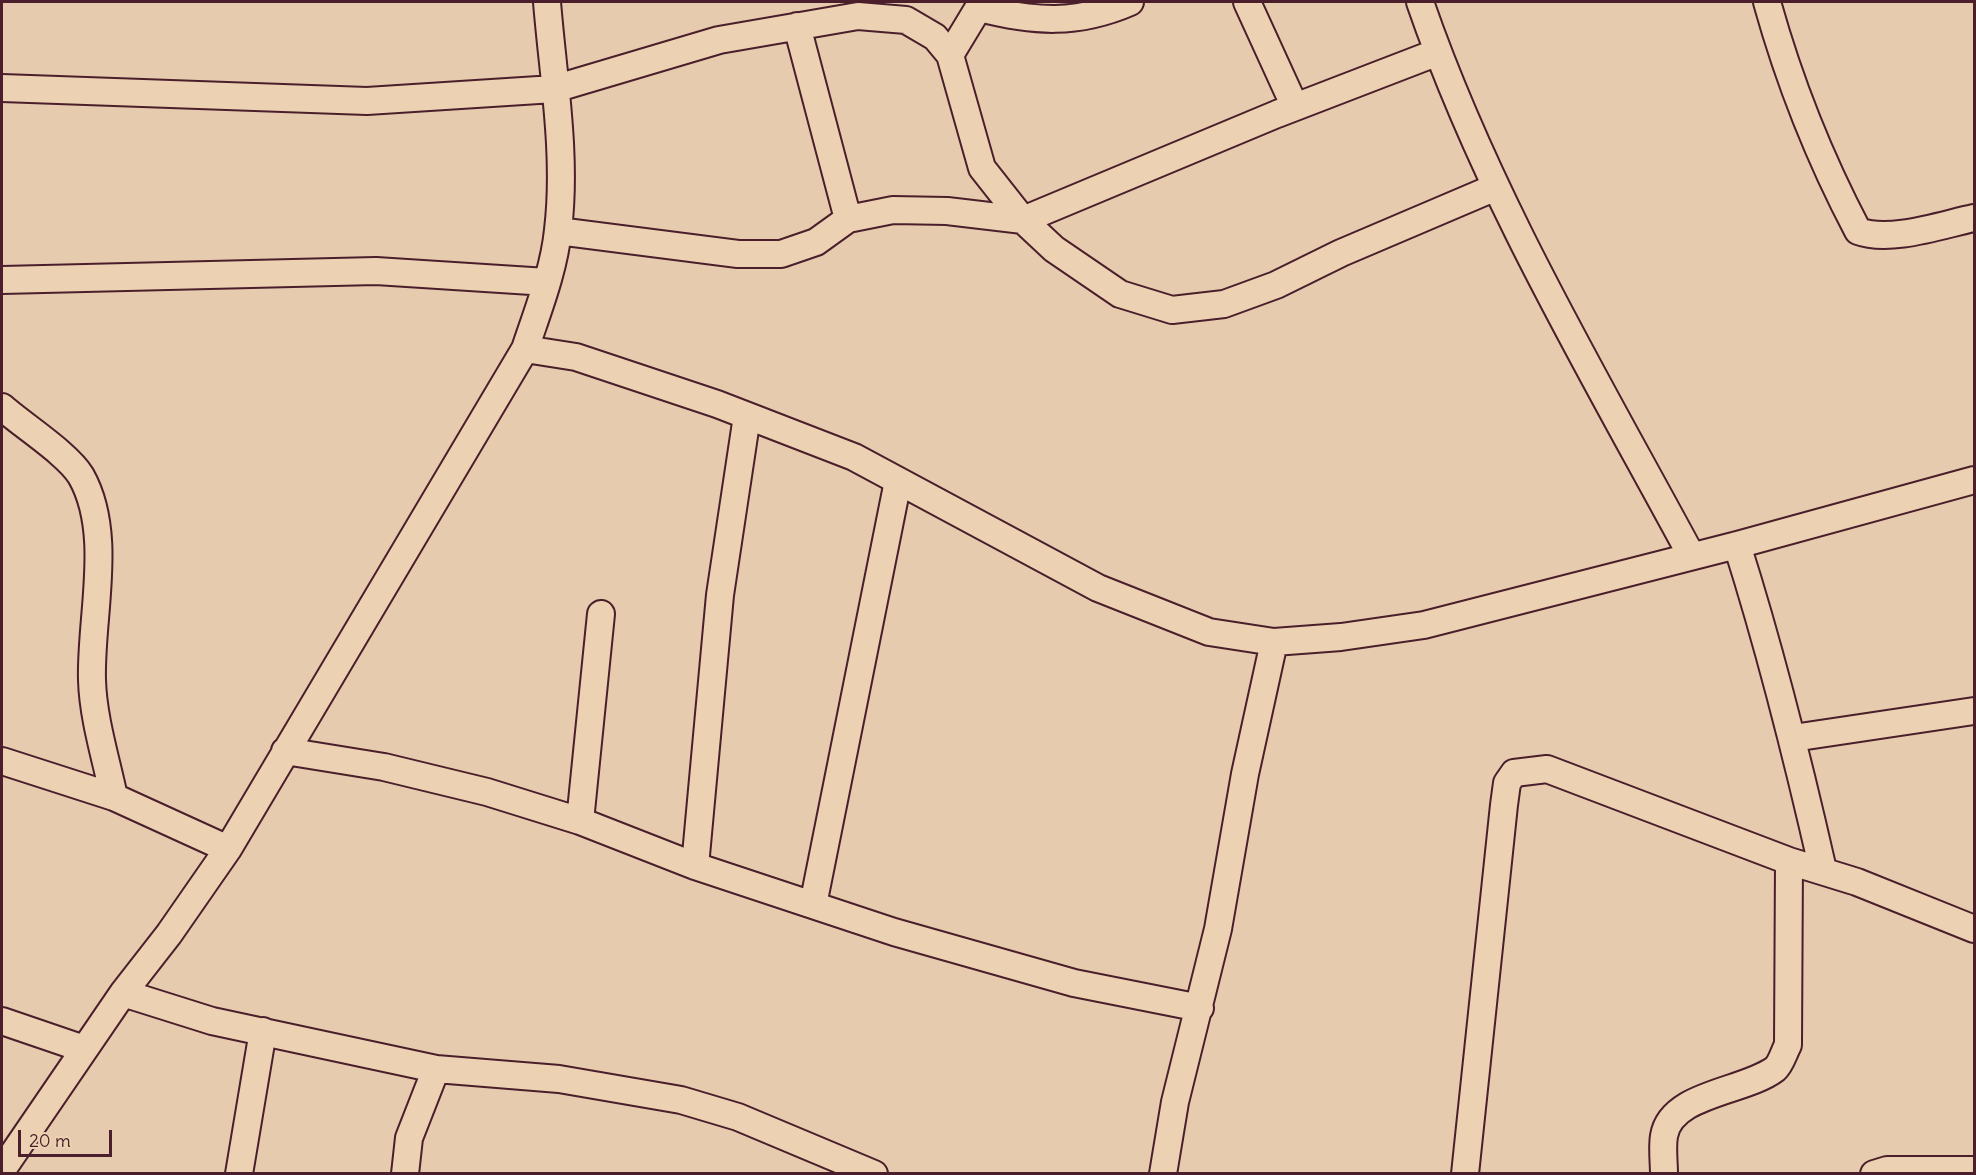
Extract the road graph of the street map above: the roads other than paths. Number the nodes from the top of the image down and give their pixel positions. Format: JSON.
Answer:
{"nodes":[{"id":1,"x":546,"y":2,"type":"edge"},
{"id":2,"x":1130,"y":2,"type":"edge"},
{"id":3,"x":1247,"y":2,"type":"edge"},
{"id":4,"x":1420,"y":2,"type":"edge"},
{"id":5,"x":1767,"y":2,"type":"edge"},
{"id":6,"x":981,"y":5,"type":"edge"},
{"id":7,"x":797,"y":26,"type":"junction"},
{"id":8,"x":1437,"y":52,"type":"junction"},
{"id":9,"x":950,"y":55,"type":"junction"},
{"id":10,"x":2,"y":88,"type":"edge"},
{"id":11,"x":554,"y":89,"type":"junction"},
{"id":12,"x":1295,"y":107,"type":"junction"},
{"id":13,"x":1496,"y":187,"type":"junction"},
{"id":14,"x":1974,"y":218,"type":"edge"},
{"id":15,"x":848,"y":219,"type":"junction"},
{"id":16,"x":1023,"y":220,"type":"junction"},
{"id":17,"x":558,"y":231,"type":"junction"},
{"id":18,"x":2,"y":280,"type":"edge"},
{"id":19,"x":547,"y":282,"type":"junction"},
{"id":20,"x":525,"y":349,"type":"junction"},
{"id":21,"x":747,"y":416,"type":"junction"},
{"id":22,"x":5,"y":418,"type":"edge"},
{"id":23,"x":1974,"y":480,"type":"edge"},
{"id":24,"x":898,"y":482,"type":"junction"},
{"id":25,"x":1737,"y":545,"type":"junction"},
{"id":26,"x":1691,"y":555,"type":"junction"},
{"id":27,"x":601,"y":614,"type":"dead end"},
{"id":28,"x":1274,"y":642,"type":"junction"},
{"id":29,"x":1974,"y":711,"type":"edge"},
{"id":30,"x":1793,"y":738,"type":"junction"},
{"id":31,"x":285,"y":751,"type":"junction"},
{"id":32,"x":2,"y":761,"type":"edge"},
{"id":33,"x":114,"y":797,"type":"junction"},
{"id":34,"x":580,"y":821,"type":"junction"},
{"id":35,"x":228,"y":849,"type":"junction"},
{"id":36,"x":1790,"y":861,"type":"junction"},
{"id":37,"x":695,"y":866,"type":"junction"},
{"id":38,"x":1823,"y":870,"type":"junction"},
{"id":39,"x":813,"y":905,"type":"junction"},
{"id":40,"x":1974,"y":929,"type":"edge"},
{"id":41,"x":123,"y":993,"type":"junction"},
{"id":42,"x":1200,"y":1008,"type":"junction"},
{"id":43,"x":2,"y":1021,"type":"edge"},
{"id":44,"x":263,"y":1031,"type":"junction"},
{"id":45,"x":84,"y":1049,"type":"junction"},
{"id":46,"x":436,"y":1069,"type":"junction"},
{"id":47,"x":826,"y":1164,"type":"edge"},
{"id":48,"x":2,"y":1170,"type":"edge"},
{"id":49,"x":1974,"y":1170,"type":"edge"},
{"id":50,"x":239,"y":1173,"type":"edge"},
{"id":51,"x":405,"y":1173,"type":"edge"},
{"id":52,"x":874,"y":1173,"type":"edge"},
{"id":53,"x":1162,"y":1173,"type":"edge"},
{"id":54,"x":1465,"y":1173,"type":"edge"},
{"id":55,"x":1664,"y":1173,"type":"edge"},
{"id":56,"x":1874,"y":1173,"type":"edge"}],
"edges":[{"from":1,"to":11,"type":"street"},
{"from":2,"to":6,"type":"street"},
{"from":3,"to":12,"type":"street"},
{"from":4,"to":8,"type":"street"},
{"from":5,"to":14,"type":"street"},
{"from":6,"to":9,"type":"street"},
{"from":7,"to":9,"type":"street"},
{"from":7,"to":11,"type":"street"},
{"from":7,"to":15,"type":"street"},
{"from":8,"to":12,"type":"street"},
{"from":8,"to":13,"type":"street"},
{"from":9,"to":16,"type":"street"},
{"from":10,"to":11,"type":"street"},
{"from":11,"to":17,"type":"street"},
{"from":12,"to":16,"type":"street"},
{"from":13,"to":16,"type":"street"},
{"from":13,"to":26,"type":"street"},
{"from":15,"to":16,"type":"street"},
{"from":15,"to":17,"type":"street"},
{"from":17,"to":19,"type":"street"},
{"from":18,"to":19,"type":"street"},
{"from":19,"to":20,"type":"street"},
{"from":20,"to":21,"type":"street"},
{"from":20,"to":31,"type":"street"},
{"from":21,"to":24,"type":"street"},
{"from":21,"to":37,"type":"street"},
{"from":22,"to":33,"type":"street"},
{"from":23,"to":25,"type":"street"},
{"from":24,"to":28,"type":"street"},
{"from":24,"to":39,"type":"street"},
{"from":25,"to":26,"type":"street"},
{"from":25,"to":30,"type":"street"},
{"from":26,"to":28,"type":"street"},
{"from":27,"to":34,"type":"street"},
{"from":28,"to":42,"type":"street"},
{"from":29,"to":30,"type":"street"},
{"from":30,"to":38,"type":"street"},
{"from":31,"to":34,"type":"street"},
{"from":31,"to":35,"type":"street"},
{"from":32,"to":33,"type":"street"},
{"from":33,"to":35,"type":"street"},
{"from":34,"to":37,"type":"street"},
{"from":35,"to":41,"type":"street"},
{"from":36,"to":38,"type":"street"},
{"from":36,"to":54,"type":"street"},
{"from":36,"to":55,"type":"street"},
{"from":37,"to":39,"type":"street"},
{"from":38,"to":40,"type":"street"},
{"from":39,"to":42,"type":"street"},
{"from":41,"to":44,"type":"street"},
{"from":41,"to":45,"type":"street"},
{"from":42,"to":53,"type":"street"},
{"from":43,"to":45,"type":"street"},
{"from":44,"to":46,"type":"street"},
{"from":44,"to":50,"type":"street"},
{"from":45,"to":48,"type":"street"},
{"from":46,"to":47,"type":"street"},
{"from":46,"to":51,"type":"street"},
{"from":47,"to":52,"type":"street"},
{"from":49,"to":56,"type":"street"}]}
